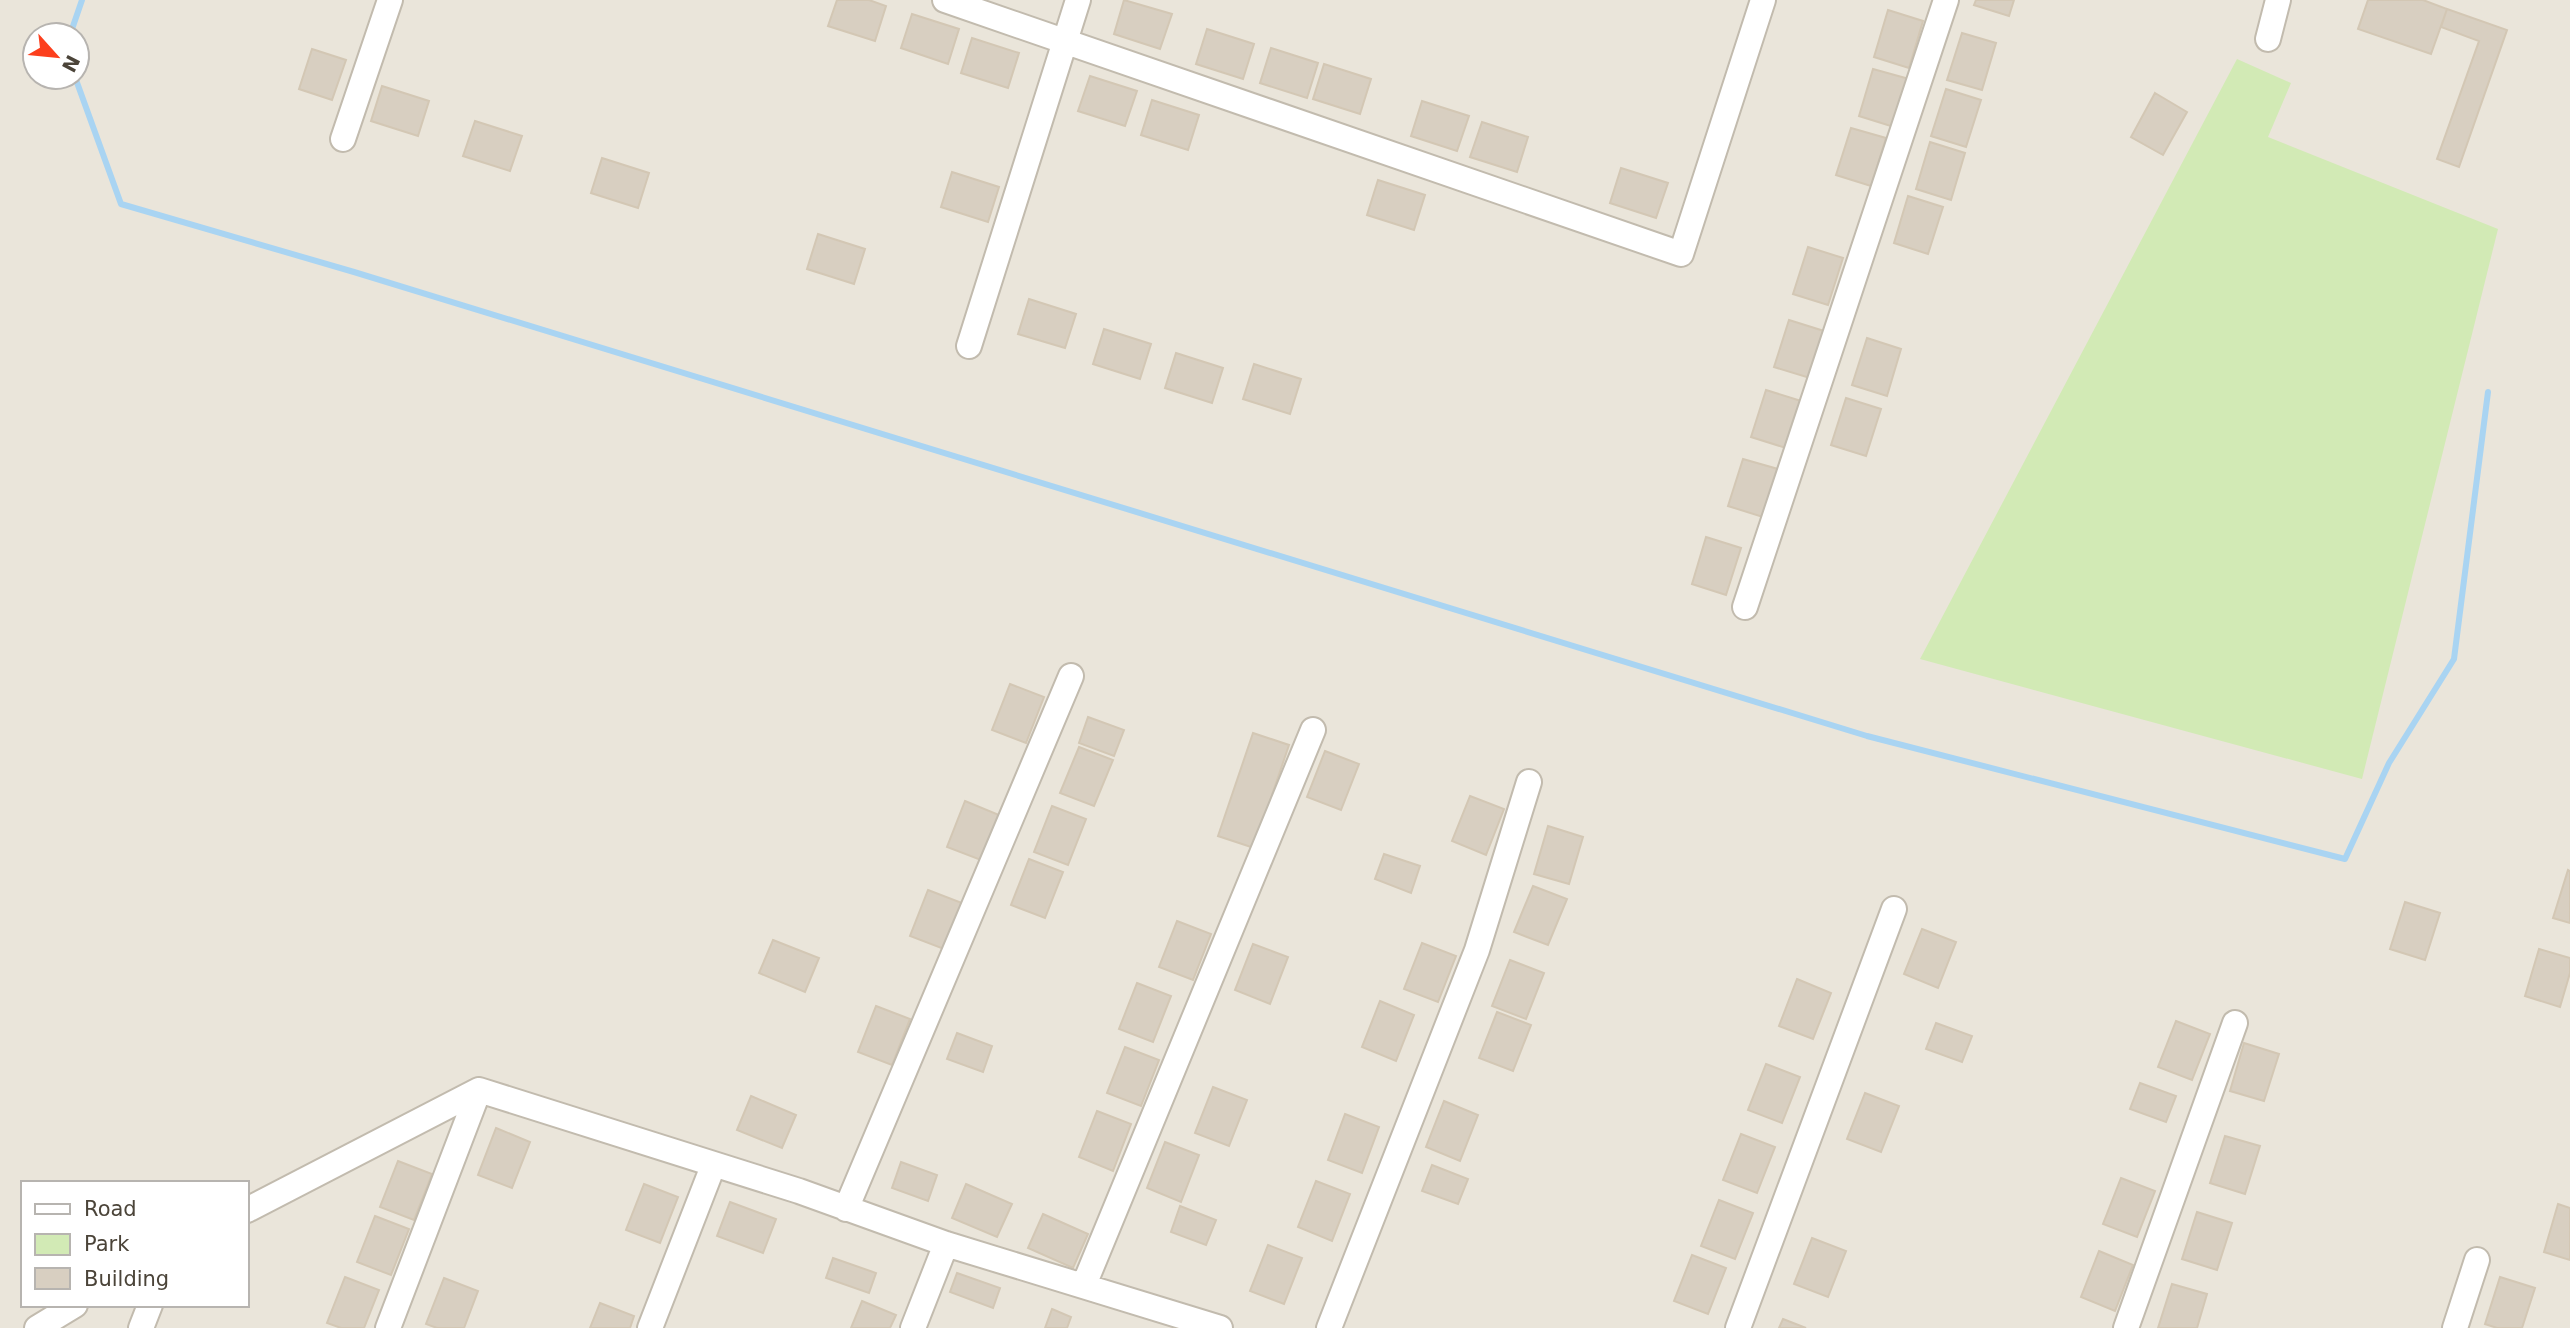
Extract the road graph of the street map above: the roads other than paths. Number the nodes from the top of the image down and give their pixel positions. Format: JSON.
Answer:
{"nodes":[{"id":1,"x":390,"y":0,"type":"edge"},
{"id":2,"x":945,"y":0,"type":"edge"},
{"id":3,"x":1078,"y":0,"type":"edge"},
{"id":4,"x":1763,"y":0,"type":"edge"},
{"id":5,"x":1946,"y":0,"type":"edge"},
{"id":6,"x":2278,"y":0,"type":"edge"},
{"id":7,"x":2268,"y":40,"type":"dead end"},
{"id":8,"x":1063,"y":43,"type":"junction"},
{"id":9,"x":343,"y":139,"type":"dead end"},
{"id":10,"x":969,"y":346,"type":"dead end"},
{"id":11,"x":1745,"y":607,"type":"dead end"},
{"id":12,"x":1071,"y":676,"type":"dead end"},
{"id":13,"x":1313,"y":730,"type":"dead end"},
{"id":14,"x":1529,"y":782,"type":"dead end"},
{"id":15,"x":1894,"y":909,"type":"dead end"},
{"id":16,"x":2235,"y":1024,"type":"dead end"},
{"id":17,"x":479,"y":1090,"type":"junction"},
{"id":18,"x":713,"y":1166,"type":"junction"},
{"id":19,"x":248,"y":1209,"type":"edge"},
{"id":20,"x":846,"y":1209,"type":"junction"},
{"id":21,"x":946,"y":1244,"type":"junction"},
{"id":22,"x":2477,"y":1260,"type":"dead end"},
{"id":23,"x":1084,"y":1286,"type":"junction"},
{"id":24,"x":72,"y":1307,"type":"edge"},
{"id":25,"x":149,"y":1307,"type":"edge"},
{"id":26,"x":1164,"y":1320,"type":"edge"},
{"id":27,"x":37,"y":1328,"type":"edge"},
{"id":28,"x":141,"y":1328,"type":"edge"},
{"id":29,"x":388,"y":1328,"type":"edge"},
{"id":30,"x":650,"y":1328,"type":"edge"},
{"id":31,"x":913,"y":1328,"type":"edge"},
{"id":32,"x":1220,"y":1328,"type":"edge"},
{"id":33,"x":1329,"y":1328,"type":"edge"},
{"id":34,"x":1738,"y":1328,"type":"edge"},
{"id":35,"x":2126,"y":1328,"type":"edge"},
{"id":36,"x":2455,"y":1328,"type":"edge"}],
"edges":[{"from":1,"to":9,"type":"street"},
{"from":2,"to":8,"type":"street"},
{"from":3,"to":8,"type":"street"},
{"from":4,"to":8,"type":"street"},
{"from":5,"to":11,"type":"street"},
{"from":6,"to":7,"type":"street"},
{"from":8,"to":10,"type":"street"},
{"from":12,"to":20,"type":"street"},
{"from":13,"to":23,"type":"street"},
{"from":14,"to":33,"type":"street"},
{"from":15,"to":34,"type":"street"},
{"from":16,"to":35,"type":"street"},
{"from":17,"to":18,"type":"street"},
{"from":17,"to":19,"type":"street"},
{"from":17,"to":29,"type":"street"},
{"from":18,"to":20,"type":"street"},
{"from":18,"to":30,"type":"street"},
{"from":20,"to":21,"type":"street"},
{"from":21,"to":23,"type":"street"},
{"from":21,"to":31,"type":"street"},
{"from":22,"to":36,"type":"street"},
{"from":23,"to":26,"type":"street"},
{"from":24,"to":27,"type":"street"},
{"from":25,"to":28,"type":"street"},
{"from":26,"to":32,"type":"street"}]}
